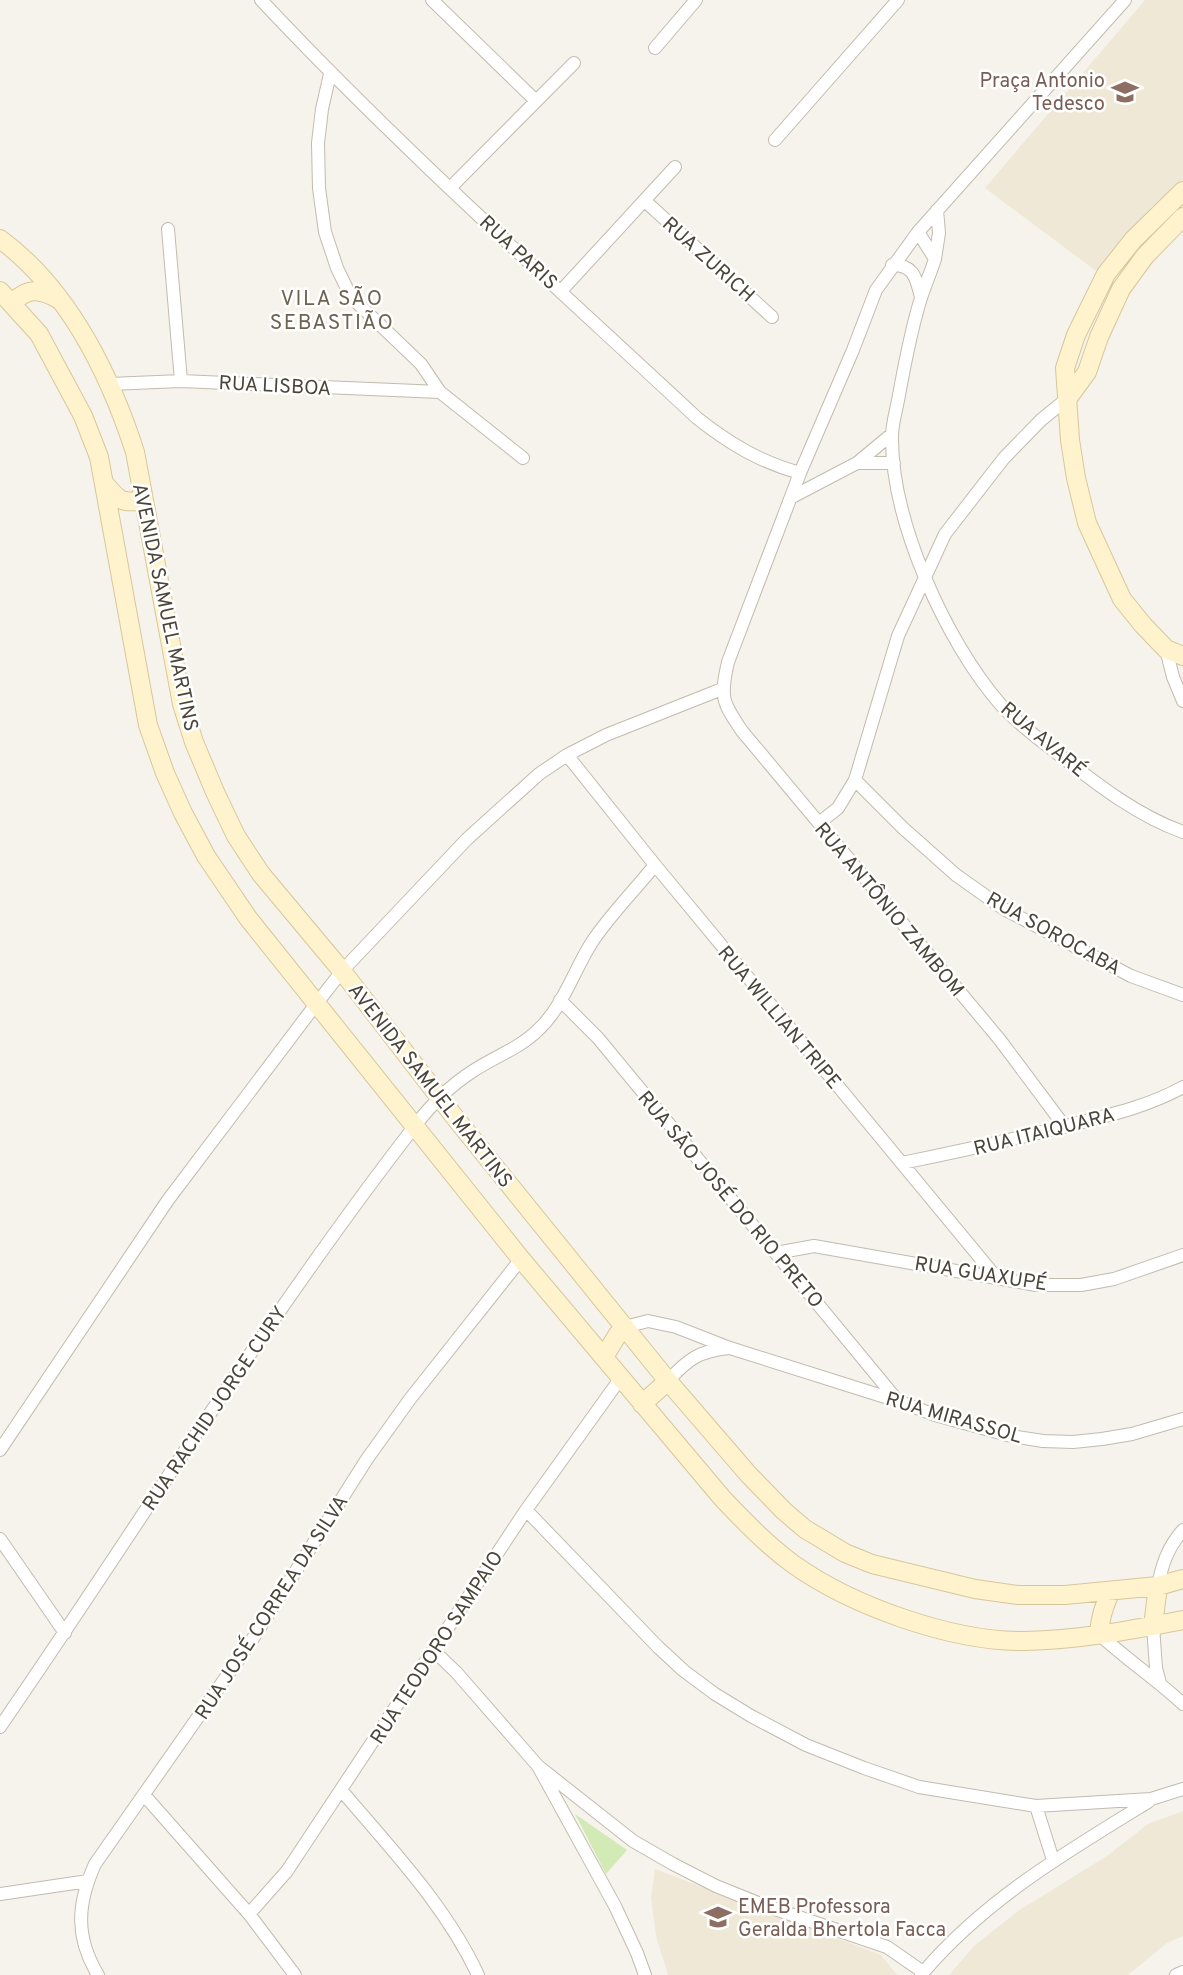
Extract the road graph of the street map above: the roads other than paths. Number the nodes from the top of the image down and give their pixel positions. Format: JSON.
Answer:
{"nodes":[{"id":1,"x":261,"y":0,"type":"edge"},
{"id":2,"x":432,"y":0,"type":"edge"},
{"id":3,"x":696,"y":0,"type":"edge"},
{"id":4,"x":898,"y":0,"type":"edge"},
{"id":5,"x":1125,"y":0,"type":"edge"},
{"id":6,"x":655,"y":48,"type":"dead end"},
{"id":7,"x":574,"y":63,"type":"dead end"},
{"id":8,"x":330,"y":74,"type":"junction"},
{"id":9,"x":535,"y":100,"type":"junction"},
{"id":10,"x":775,"y":140,"type":"dead end"},
{"id":11,"x":675,"y":167,"type":"dead end"},
{"id":12,"x":450,"y":188,"type":"junction"},
{"id":13,"x":1183,"y":191,"type":"edge"},
{"id":14,"x":645,"y":201,"type":"junction"},
{"id":15,"x":937,"y":210,"type":"junction"},
{"id":16,"x":1183,"y":217,"type":"edge"},
{"id":17,"x":168,"y":229,"type":"dead end"},
{"id":18,"x":918,"y":232,"type":"junction"},
{"id":19,"x":0,"y":239,"type":"edge"},
{"id":20,"x":935,"y":259,"type":"junction"},
{"id":21,"x":892,"y":265,"type":"junction"},
{"id":22,"x":561,"y":291,"type":"junction"},
{"id":23,"x":6,"y":297,"type":"edge"},
{"id":24,"x":921,"y":297,"type":"junction"},
{"id":25,"x":62,"y":302,"type":"junction"},
{"id":26,"x":772,"y":316,"type":"dead end"},
{"id":27,"x":182,"y":381,"type":"junction"},
{"id":28,"x":110,"y":384,"type":"junction"},
{"id":29,"x":440,"y":392,"type":"junction"},
{"id":30,"x":1068,"y":398,"type":"junction"},
{"id":31,"x":892,"y":434,"type":"junction"},
{"id":32,"x":523,"y":458,"type":"dead end"},
{"id":33,"x":856,"y":463,"type":"junction"},
{"id":34,"x":894,"y":463,"type":"junction"},
{"id":35,"x":800,"y":473,"type":"junction"},
{"id":36,"x":105,"y":484,"type":"junction"},
{"id":37,"x":792,"y":497,"type":"junction"},
{"id":38,"x":144,"y":500,"type":"junction"},
{"id":39,"x":924,"y":577,"type":"junction"},
{"id":40,"x":1175,"y":653,"type":"edge"},
{"id":41,"x":722,"y":689,"type":"junction"},
{"id":42,"x":1183,"y":701,"type":"edge"},
{"id":43,"x":567,"y":755,"type":"junction"},
{"id":44,"x":855,"y":780,"type":"junction"},
{"id":45,"x":819,"y":823,"type":"junction"},
{"id":46,"x":1183,"y":832,"type":"edge"},
{"id":47,"x":655,"y":865,"type":"junction"},
{"id":48,"x":342,"y":971,"type":"junction"},
{"id":49,"x":1183,"y":995,"type":"edge"},
{"id":50,"x":560,"y":1000,"type":"junction"},
{"id":51,"x":316,"y":1004,"type":"junction"},
{"id":52,"x":1183,"y":1087,"type":"edge"},
{"id":53,"x":440,"y":1098,"type":"junction"},
{"id":54,"x":415,"y":1125,"type":"junction"},
{"id":55,"x":1065,"y":1126,"type":"junction"},
{"id":56,"x":902,"y":1163,"type":"junction"},
{"id":57,"x":776,"y":1253,"type":"junction"},
{"id":58,"x":1183,"y":1255,"type":"edge"},
{"id":59,"x":521,"y":1259,"type":"junction"},
{"id":60,"x":996,"y":1277,"type":"junction"},
{"id":61,"x":626,"y":1327,"type":"junction"},
{"id":62,"x":730,"y":1348,"type":"junction"},
{"id":63,"x":604,"y":1357,"type":"junction"},
{"id":64,"x":620,"y":1379,"type":"junction"},
{"id":65,"x":668,"y":1381,"type":"junction"},
{"id":66,"x":898,"y":1401,"type":"junction"},
{"id":67,"x":642,"y":1404,"type":"junction"},
{"id":68,"x":1183,"y":1419,"type":"edge"},
{"id":69,"x":0,"y":1450,"type":"edge"},
{"id":70,"x":526,"y":1510,"type":"junction"},
{"id":71,"x":1183,"y":1530,"type":"edge"},
{"id":72,"x":0,"y":1539,"type":"edge"},
{"id":73,"x":1183,"y":1579,"type":"edge"},
{"id":74,"x":1158,"y":1586,"type":"junction"},
{"id":75,"x":1111,"y":1591,"type":"junction"},
{"id":76,"x":1183,"y":1620,"type":"edge"},
{"id":77,"x":1152,"y":1626,"type":"junction"},
{"id":78,"x":65,"y":1633,"type":"junction"},
{"id":79,"x":1099,"y":1634,"type":"junction"},
{"id":80,"x":433,"y":1650,"type":"junction"},
{"id":81,"x":1160,"y":1683,"type":"junction"},
{"id":82,"x":1183,"y":1704,"type":"edge"},
{"id":83,"x":0,"y":1727,"type":"edge"},
{"id":84,"x":538,"y":1766,"type":"junction"},
{"id":85,"x":1183,"y":1789,"type":"edge"},
{"id":86,"x":342,"y":1791,"type":"junction"},
{"id":87,"x":145,"y":1796,"type":"junction"},
{"id":88,"x":1151,"y":1799,"type":"junction"},
{"id":89,"x":1036,"y":1806,"type":"junction"},
{"id":90,"x":1053,"y":1860,"type":"junction"},
{"id":91,"x":88,"y":1881,"type":"junction"},
{"id":92,"x":0,"y":1894,"type":"edge"},
{"id":93,"x":249,"y":1914,"type":"junction"},
{"id":94,"x":1183,"y":1972,"type":"edge"},
{"id":95,"x":922,"y":1974,"type":"edge"},
{"id":96,"x":98,"y":1975,"type":"edge"},
{"id":97,"x":295,"y":1975,"type":"edge"},
{"id":98,"x":478,"y":1975,"type":"edge"},
{"id":99,"x":645,"y":1975,"type":"edge"},
{"id":100,"x":1176,"y":1975,"type":"edge"}],
"edges":[{"from":1,"to":8,"type":"street","name":"RUA PARIS"},
{"from":2,"to":9,"type":"street"},
{"from":3,"to":6,"type":"street"},
{"from":4,"to":10,"type":"street"},
{"from":5,"to":15,"type":"street"},
{"from":7,"to":9,"type":"street"},
{"from":8,"to":12,"type":"street","name":"RUA PARIS"},
{"from":8,"to":29,"type":"street"},
{"from":9,"to":12,"type":"street"},
{"from":11,"to":14,"type":"street"},
{"from":12,"to":22,"type":"street","name":"RUA PARIS"},
{"from":13,"to":30,"type":"main road"},
{"from":14,"to":22,"type":"street"},
{"from":14,"to":26,"type":"street","name":"RUA ZURICH"},
{"from":15,"to":18,"type":"street"},
{"from":15,"to":20,"type":"street","name":"RUA AVARÉ"},
{"from":16,"to":30,"type":"main road"},
{"from":17,"to":27,"type":"street"},
{"from":18,"to":20,"type":"street"},
{"from":18,"to":21,"type":"street"},
{"from":19,"to":25,"type":"main road","name":"AVENIDA SAMUEL MARTINS"},
{"from":20,"to":24,"type":"street","name":"RUA AVARÉ"},
{"from":21,"to":24,"type":"street"},
{"from":21,"to":35,"type":"street"},
{"from":22,"to":35,"type":"street","name":"RUA PARIS"},
{"from":23,"to":25,"type":"main road"},
{"from":23,"to":36,"type":"main road","name":"AVENIDA SAMUEL MARTINS"},
{"from":24,"to":31,"type":"street","name":"RUA AVARÉ"},
{"from":25,"to":28,"type":"main road","name":"AVENIDA SAMUEL MARTINS"},
{"from":27,"to":28,"type":"street","name":"RUA LISBOA"},
{"from":27,"to":29,"type":"street","name":"RUA LISBOA"},
{"from":28,"to":38,"type":"main road","name":"AVENIDA SAMUEL MARTINS"},
{"from":29,"to":32,"type":"street"},
{"from":30,"to":39,"type":"street"},
{"from":30,"to":40,"type":"main road"},
{"from":31,"to":33,"type":"street"},
{"from":31,"to":34,"type":"street","name":"RUA AVARÉ"},
{"from":33,"to":34,"type":"street"},
{"from":33,"to":37,"type":"street"},
{"from":34,"to":39,"type":"street","name":"RUA AVARÉ"},
{"from":35,"to":37,"type":"street"},
{"from":36,"to":38,"type":"main road"},
{"from":36,"to":51,"type":"main road","name":"AVENIDA SAMUEL MARTINS"},
{"from":37,"to":41,"type":"street"},
{"from":38,"to":48,"type":"main road","name":"AVENIDA SAMUEL MARTINS"},
{"from":39,"to":44,"type":"street"},
{"from":39,"to":46,"type":"street","name":"RUA AVARÉ"},
{"from":40,"to":42,"type":"street"},
{"from":41,"to":43,"type":"street"},
{"from":41,"to":45,"type":"street","name":"RUA ANTÔNIO ZAMBOM"},
{"from":43,"to":47,"type":"street","name":"RUA WILLIAN TRIPE"},
{"from":43,"to":48,"type":"street"},
{"from":44,"to":45,"type":"street"},
{"from":44,"to":49,"type":"street","name":"RUA SOROCABA"},
{"from":45,"to":55,"type":"street","name":"RUA ANTÔNIO ZAMBOM"},
{"from":47,"to":50,"type":"street","name":"RUA RACHID JORGE CURY"},
{"from":47,"to":56,"type":"street","name":"RUA WILLIAN TRIPE"},
{"from":48,"to":51,"type":"street"},
{"from":48,"to":53,"type":"main road","name":"AVENIDA SAMUEL MARTINS"},
{"from":50,"to":53,"type":"street","name":"RUA RACHID JORGE CURY"},
{"from":50,"to":57,"type":"street","name":"RUA SÃO JOSÉ DO RIO PRETO"},
{"from":51,"to":54,"type":"main road","name":"AVENIDA SAMUEL MARTINS"},
{"from":51,"to":69,"type":"street"},
{"from":52,"to":55,"type":"street","name":"RUA ITAIQUARA"},
{"from":53,"to":54,"type":"street","name":"RUA RACHID JORGE CURY"},
{"from":53,"to":61,"type":"main road","name":"AVENIDA SAMUEL MARTINS"},
{"from":54,"to":59,"type":"main road","name":"AVENIDA SAMUEL MARTINS"},
{"from":54,"to":78,"type":"street","name":"RUA RACHID JORGE CURY"},
{"from":55,"to":56,"type":"street","name":"RUA ITAIQUARA"},
{"from":56,"to":60,"type":"street","name":"RUA WILLIAN TRIPE"},
{"from":57,"to":60,"type":"street","name":"RUA GUAXUPÉ"},
{"from":57,"to":66,"type":"street","name":"RUA SÃO JOSÉ DO RIO PRETO"},
{"from":58,"to":60,"type":"street","name":"RUA GUAXUPÉ"},
{"from":59,"to":63,"type":"main road","name":"AVENIDA SAMUEL MARTINS"},
{"from":59,"to":87,"type":"street","name":"RUA JOSÉ CORREA DA SILVA"},
{"from":61,"to":62,"type":"street","name":"RUA MIRASSOL"},
{"from":61,"to":63,"type":"main road"},
{"from":61,"to":65,"type":"main road","name":"AVENIDA SAMUEL MARTINS"},
{"from":62,"to":65,"type":"street"},
{"from":62,"to":66,"type":"street","name":"RUA MIRASSOL"},
{"from":63,"to":64,"type":"main road","name":"AVENIDA SAMUEL MARTINS"},
{"from":64,"to":67,"type":"main road","name":"AVENIDA SAMUEL MARTINS"},
{"from":64,"to":70,"type":"street","name":"RUA TEODORO SAMPAIO"},
{"from":65,"to":67,"type":"main road"},
{"from":65,"to":75,"type":"main road","name":"AVENIDA SAMUEL MARTINS"},
{"from":66,"to":68,"type":"street","name":"RUA MIRASSOL"},
{"from":67,"to":79,"type":"main road","name":"AVENIDA SAMUEL MARTINS"},
{"from":70,"to":80,"type":"street","name":"RUA TEODORO SAMPAIO"},
{"from":70,"to":89,"type":"street"},
{"from":71,"to":74,"type":"street"},
{"from":72,"to":78,"type":"street"},
{"from":73,"to":74,"type":"main road","name":"AVENIDA SAMUEL MARTINS"},
{"from":74,"to":75,"type":"main road","name":"AVENIDA SAMUEL MARTINS"},
{"from":74,"to":77,"type":"main road"},
{"from":75,"to":79,"type":"main road"},
{"from":76,"to":77,"type":"main road","name":"AVENIDA SAMUEL MARTINS"},
{"from":77,"to":79,"type":"main road","name":"AVENIDA SAMUEL MARTINS"},
{"from":77,"to":81,"type":"street"},
{"from":78,"to":83,"type":"street","name":"RUA RACHID JORGE CURY"},
{"from":79,"to":81,"type":"street"},
{"from":80,"to":84,"type":"street"},
{"from":80,"to":86,"type":"street","name":"RUA TEODORO SAMPAIO"},
{"from":81,"to":82,"type":"street"},
{"from":84,"to":95,"type":"street"},
{"from":84,"to":99,"type":"street"},
{"from":85,"to":88,"type":"street"},
{"from":86,"to":93,"type":"street","name":"RUA TEODORO SAMPAIO"},
{"from":86,"to":98,"type":"street"},
{"from":87,"to":91,"type":"street","name":"RUA JOSÉ CORREA DA SILVA"},
{"from":87,"to":93,"type":"street"},
{"from":88,"to":89,"type":"street"},
{"from":88,"to":90,"type":"street"},
{"from":89,"to":90,"type":"street"},
{"from":90,"to":95,"type":"street"},
{"from":91,"to":92,"type":"street"},
{"from":91,"to":96,"type":"street","name":"RUA JOSÉ CORREA DA SILVA"},
{"from":93,"to":97,"type":"street"},
{"from":94,"to":100,"type":"street"}]}
